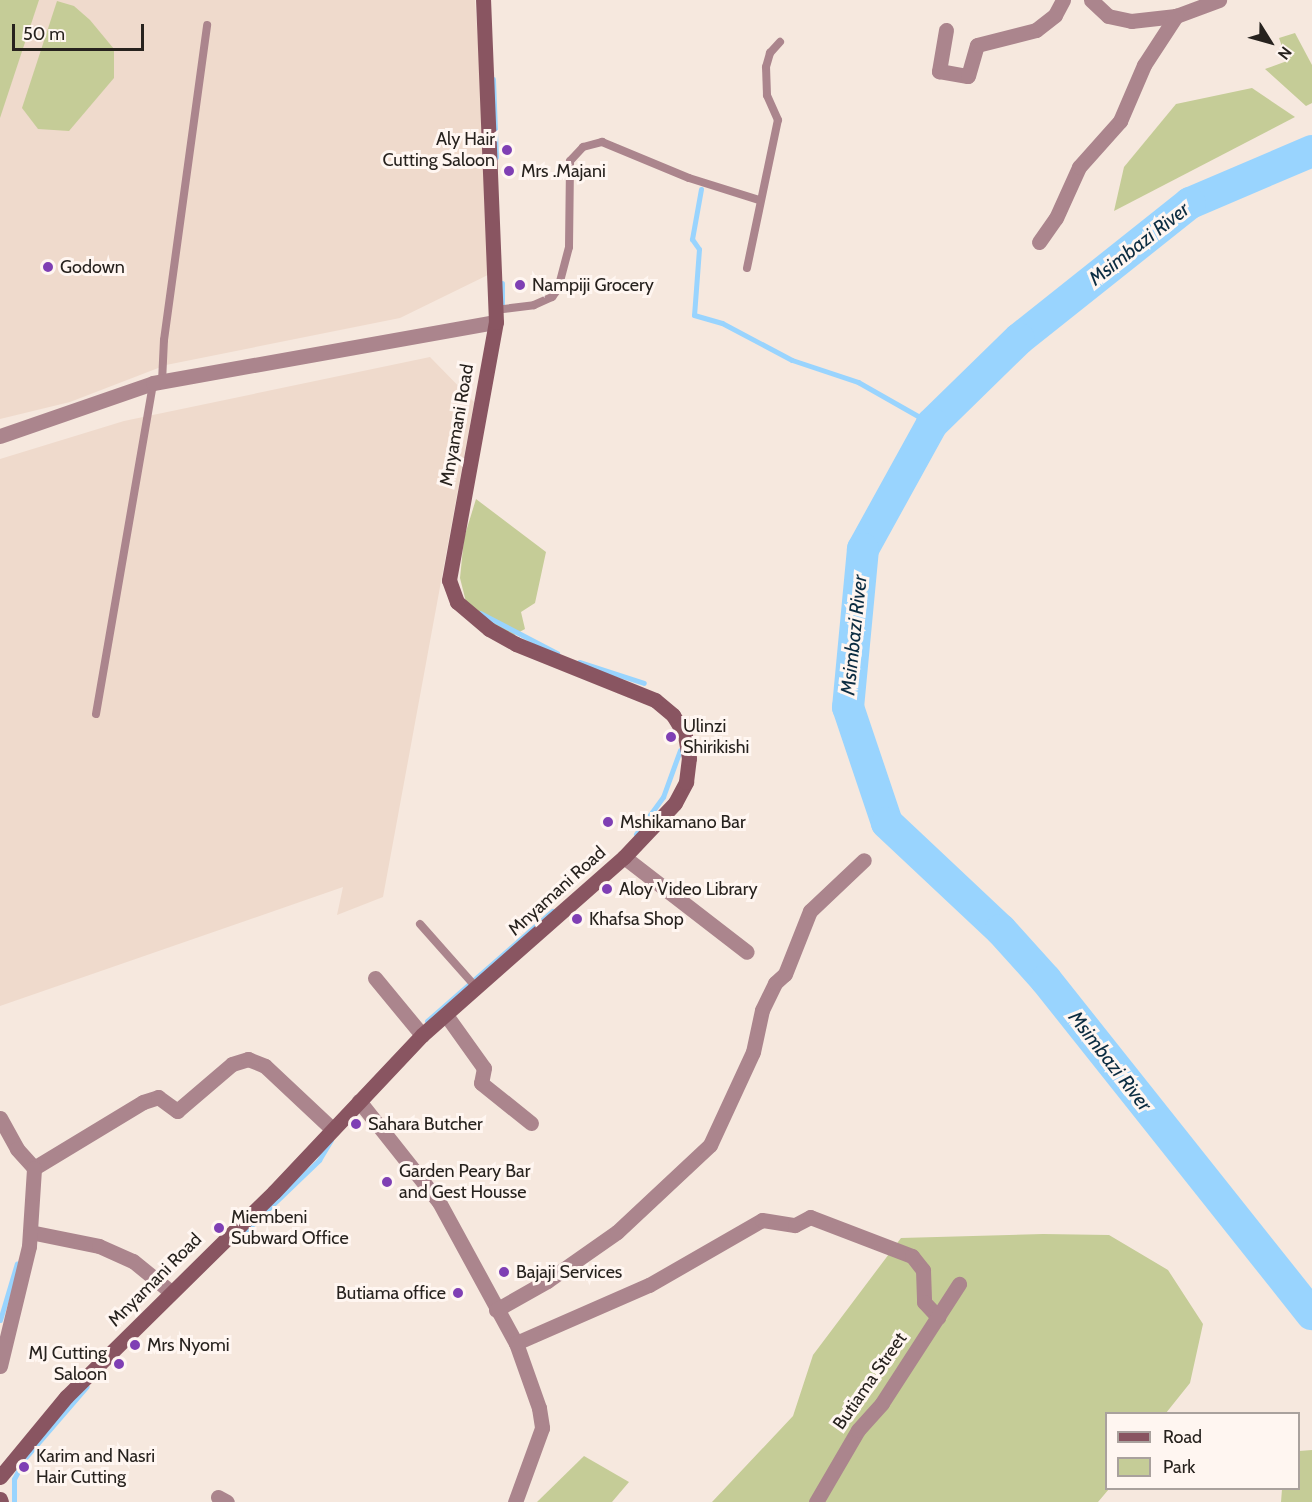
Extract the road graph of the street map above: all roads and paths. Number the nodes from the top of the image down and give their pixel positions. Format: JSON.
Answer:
{"nodes":[{"id":1,"x":483,"y":0,"type":"edge"},
{"id":2,"x":1062,"y":0,"type":"edge"},
{"id":3,"x":1091,"y":0,"type":"edge"},
{"id":4,"x":1219,"y":0,"type":"edge"},
{"id":5,"x":1176,"y":16,"type":"junction"},
{"id":6,"x":207,"y":25,"type":"dead end"},
{"id":7,"x":946,"y":30,"type":"dead end"},
{"id":8,"x":780,"y":42,"type":"dead end"},
{"id":9,"x":759,"y":200,"type":"junction"},
{"id":10,"x":1039,"y":242,"type":"dead end"},
{"id":11,"x":747,"y":268,"type":"dead end"},
{"id":12,"x":495,"y":316,"type":"junction"},
{"id":13,"x":157,"y":382,"type":"junction"},
{"id":14,"x":0,"y":436,"type":"edge"},
{"id":15,"x":96,"y":714,"type":"dead end"},
{"id":16,"x":624,"y":857,"type":"junction"},
{"id":17,"x":864,"y":860,"type":"dead end"},
{"id":18,"x":420,"y":924,"type":"dead end"},
{"id":19,"x":747,"y":952,"type":"dead end"},
{"id":20,"x":375,"y":978,"type":"dead end"},
{"id":21,"x":476,"y":987,"type":"junction"},
{"id":22,"x":446,"y":1015,"type":"junction"},
{"id":23,"x":422,"y":1035,"type":"junction"},
{"id":24,"x":359,"y":1101,"type":"junction"},
{"id":25,"x":0,"y":1118,"type":"edge"},
{"id":26,"x":531,"y":1123,"type":"dead end"},
{"id":27,"x":331,"y":1128,"type":"junction"},
{"id":28,"x":34,"y":1168,"type":"junction"},
{"id":29,"x":30,"y":1232,"type":"junction"},
{"id":30,"x":959,"y":1284,"type":"dead end"},
{"id":31,"x":171,"y":1292,"type":"junction"},
{"id":32,"x":496,"y":1310,"type":"junction"},
{"id":33,"x":938,"y":1317,"type":"junction"},
{"id":34,"x":516,"y":1343,"type":"junction"},
{"id":35,"x":0,"y":1366,"type":"edge"},
{"id":36,"x":0,"y":1477,"type":"edge"},
{"id":37,"x":515,"y":1502,"type":"edge"},
{"id":38,"x":816,"y":1502,"type":"edge"}],
"edges":[{"from":1,"to":12,"type":"street","name":"Mnyamani Road"},
{"from":2,"to":7,"type":"street"},
{"from":3,"to":5,"type":"street"},
{"from":4,"to":5,"type":"street"},
{"from":5,"to":10,"type":"street"},
{"from":6,"to":13,"type":"lane"},
{"from":8,"to":9,"type":"lane"},
{"from":9,"to":11,"type":"lane"},
{"from":9,"to":12,"type":"lane"},
{"from":12,"to":13,"type":"street"},
{"from":12,"to":16,"type":"street","name":"Mnyamani Road"},
{"from":13,"to":14,"type":"street"},
{"from":13,"to":15,"type":"lane"},
{"from":16,"to":19,"type":"street"},
{"from":16,"to":21,"type":"street","name":"Mnyamani Road"},
{"from":17,"to":32,"type":"street"},
{"from":18,"to":21,"type":"lane"},
{"from":20,"to":23,"type":"street"},
{"from":21,"to":22,"type":"street","name":"Mnyamani Road"},
{"from":22,"to":23,"type":"street","name":"Mnyamani Road"},
{"from":22,"to":26,"type":"street"},
{"from":23,"to":24,"type":"street","name":"Mnyamani Road"},
{"from":24,"to":27,"type":"street","name":"Mnyamani Road"},
{"from":24,"to":32,"type":"street"},
{"from":25,"to":28,"type":"street"},
{"from":27,"to":28,"type":"street"},
{"from":27,"to":31,"type":"street","name":"Mnyamani Road"},
{"from":28,"to":29,"type":"street"},
{"from":29,"to":31,"type":"street"},
{"from":29,"to":35,"type":"street"},
{"from":30,"to":33,"type":"street","name":"Butiama Street"},
{"from":31,"to":36,"type":"street","name":"Mnyamani Road"},
{"from":32,"to":34,"type":"street"},
{"from":33,"to":34,"type":"street"},
{"from":33,"to":38,"type":"street","name":"Butiama Street"},
{"from":34,"to":37,"type":"street"}]}
